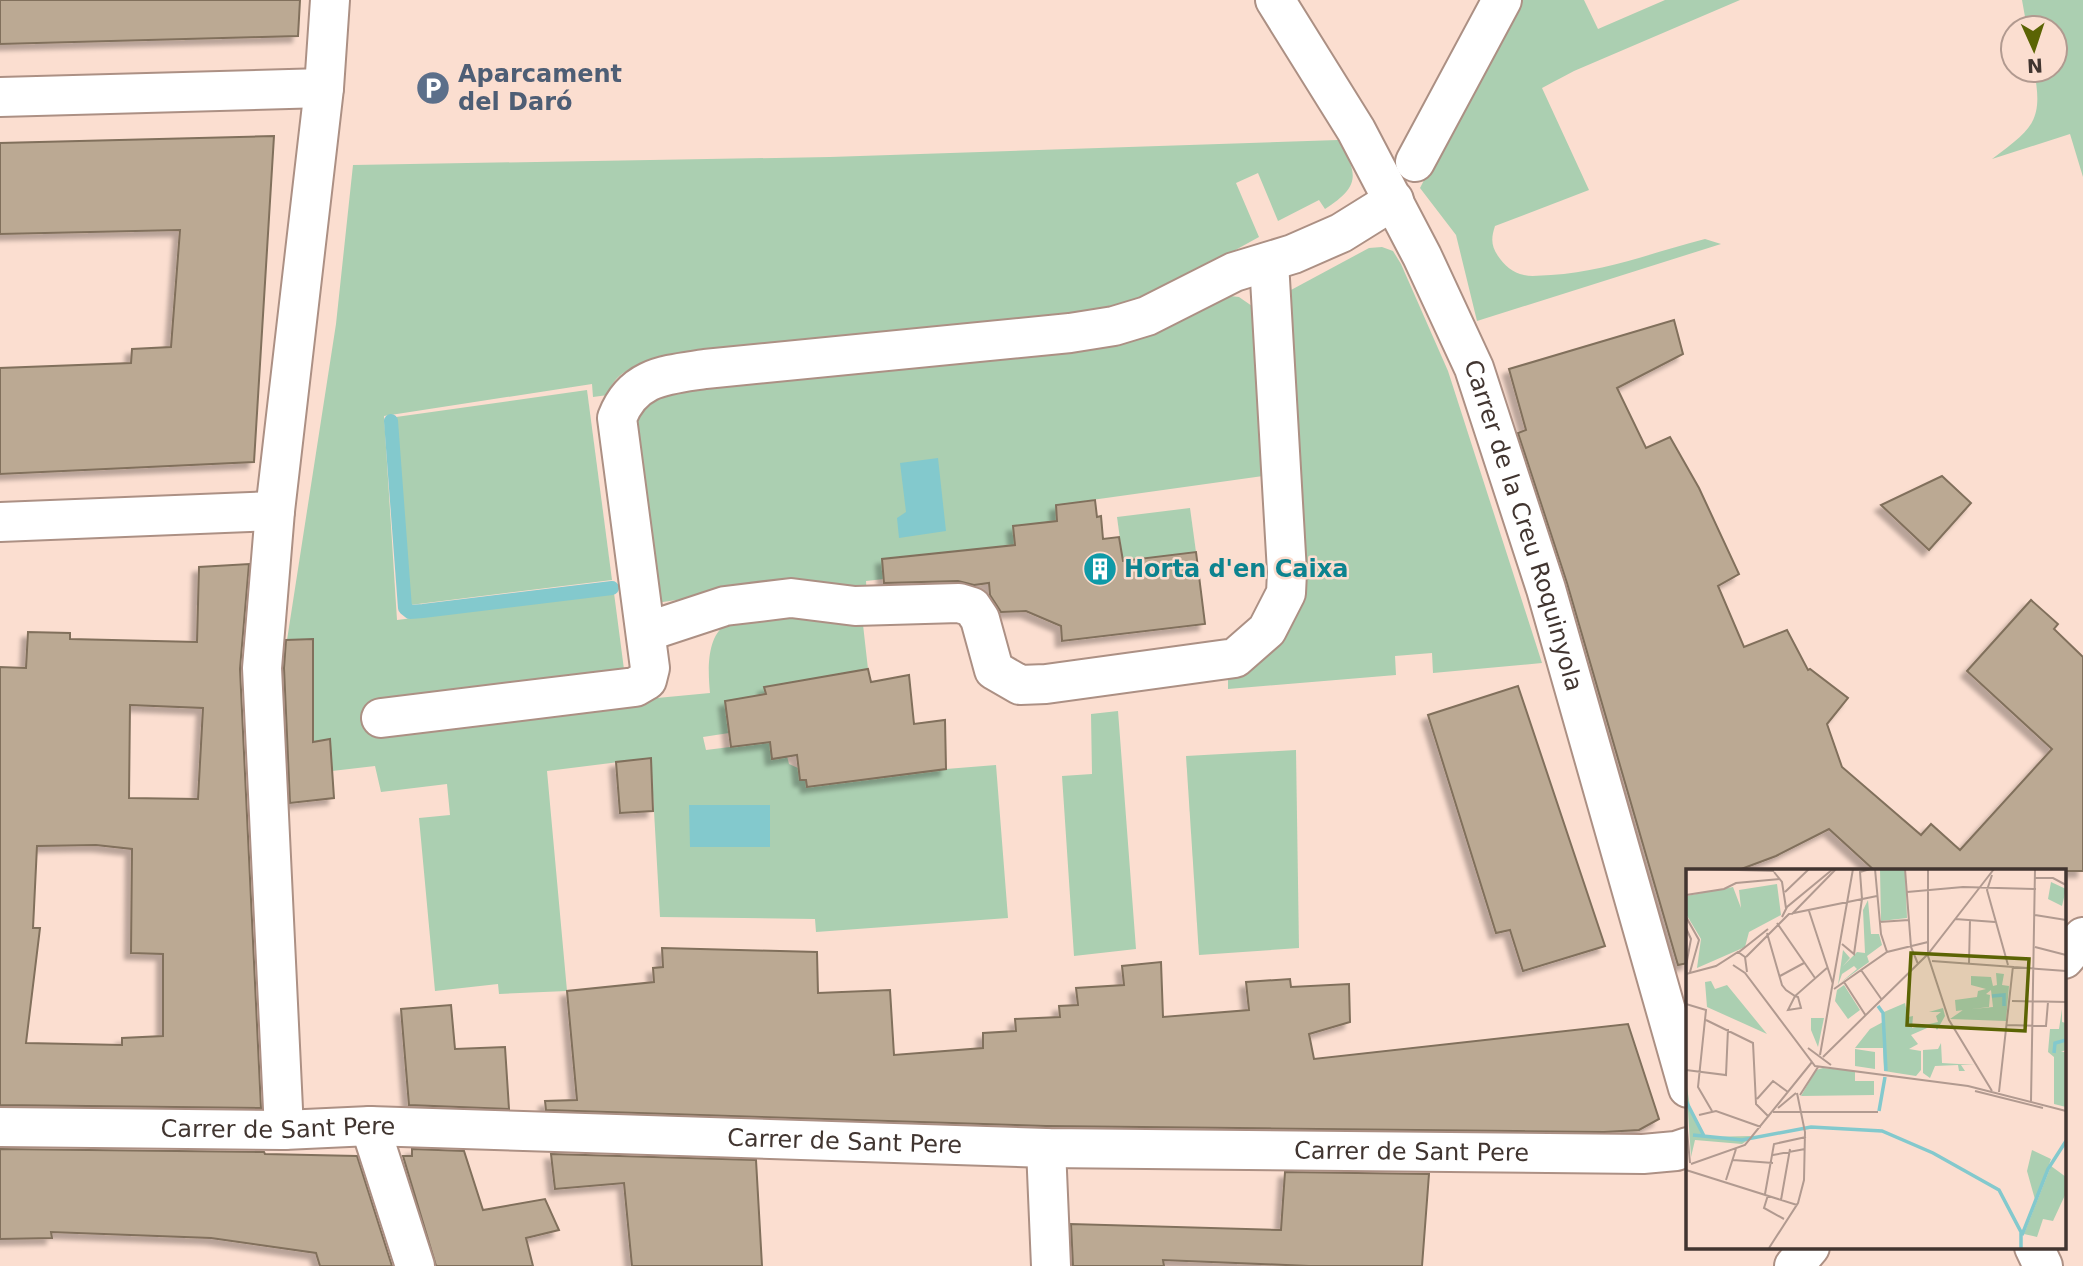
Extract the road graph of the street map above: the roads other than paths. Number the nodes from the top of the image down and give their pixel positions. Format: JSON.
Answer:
{"nodes":[{"id":1,"x":330,"y":0,"type":"edge"},
{"id":2,"x":1275,"y":0,"type":"edge"},
{"id":3,"x":1502,"y":0,"type":"edge"},
{"id":4,"x":324,"y":88,"type":"junction"},
{"id":5,"x":0,"y":97,"type":"edge"},
{"id":6,"x":1415,"y":162,"type":"dead end"},
{"id":7,"x":1394,"y":200,"type":"junction"},
{"id":8,"x":1269,"y":261,"type":"junction"},
{"id":9,"x":275,"y":511,"type":"junction"},
{"id":10,"x":0,"y":522,"type":"edge"},
{"id":11,"x":646,"y":632,"type":"junction"},
{"id":12,"x":381,"y":718,"type":"dead end"},
{"id":13,"x":2083,"y":937,"type":"edge"},
{"id":14,"x":2066,"y":957,"type":"edge"},
{"id":15,"x":1686,"y":1080,"type":"edge"},
{"id":16,"x":370,"y":1126,"type":"junction"},
{"id":17,"x":0,"y":1127,"type":"edge"},
{"id":18,"x":284,"y":1130,"type":"junction"},
{"id":19,"x":1046,"y":1148,"type":"junction"},
{"id":20,"x":1686,"y":1148,"type":"edge"},
{"id":21,"x":1788,"y":1248,"type":"edge"},
{"id":22,"x":1810,"y":1248,"type":"edge"},
{"id":23,"x":2034,"y":1248,"type":"edge"},
{"id":24,"x":415,"y":1266,"type":"edge"},
{"id":25,"x":1051,"y":1266,"type":"edge"},
{"id":26,"x":1791,"y":1266,"type":"edge"},
{"id":27,"x":2043,"y":1266,"type":"edge"}],
"edges":[{"from":1,"to":4,"type":"street"},
{"from":2,"to":7,"type":"street","name":"Carrer de la Creu Roquinyola"},
{"from":3,"to":6,"type":"street"},
{"from":4,"to":5,"type":"street"},
{"from":4,"to":9,"type":"street"},
{"from":7,"to":8,"type":"street"},
{"from":7,"to":15,"type":"street","name":"Carrer de la Creu Roquinyola"},
{"from":8,"to":11,"type":"street"},
{"from":8,"to":11,"type":"street"},
{"from":9,"to":10,"type":"street"},
{"from":9,"to":18,"type":"street"},
{"from":11,"to":12,"type":"street"},
{"from":13,"to":14,"type":"street"},
{"from":16,"to":18,"type":"street","name":"Carrer de Sant Pere"},
{"from":16,"to":19,"type":"street","name":"Carrer de Sant Pere"},
{"from":16,"to":24,"type":"street"},
{"from":17,"to":18,"type":"street","name":"Carrer de Sant Pere"},
{"from":19,"to":20,"type":"street","name":"Carrer de Sant Pere"},
{"from":19,"to":25,"type":"street"},
{"from":21,"to":26,"type":"street"},
{"from":22,"to":26,"type":"street"},
{"from":23,"to":27,"type":"street"}]}
